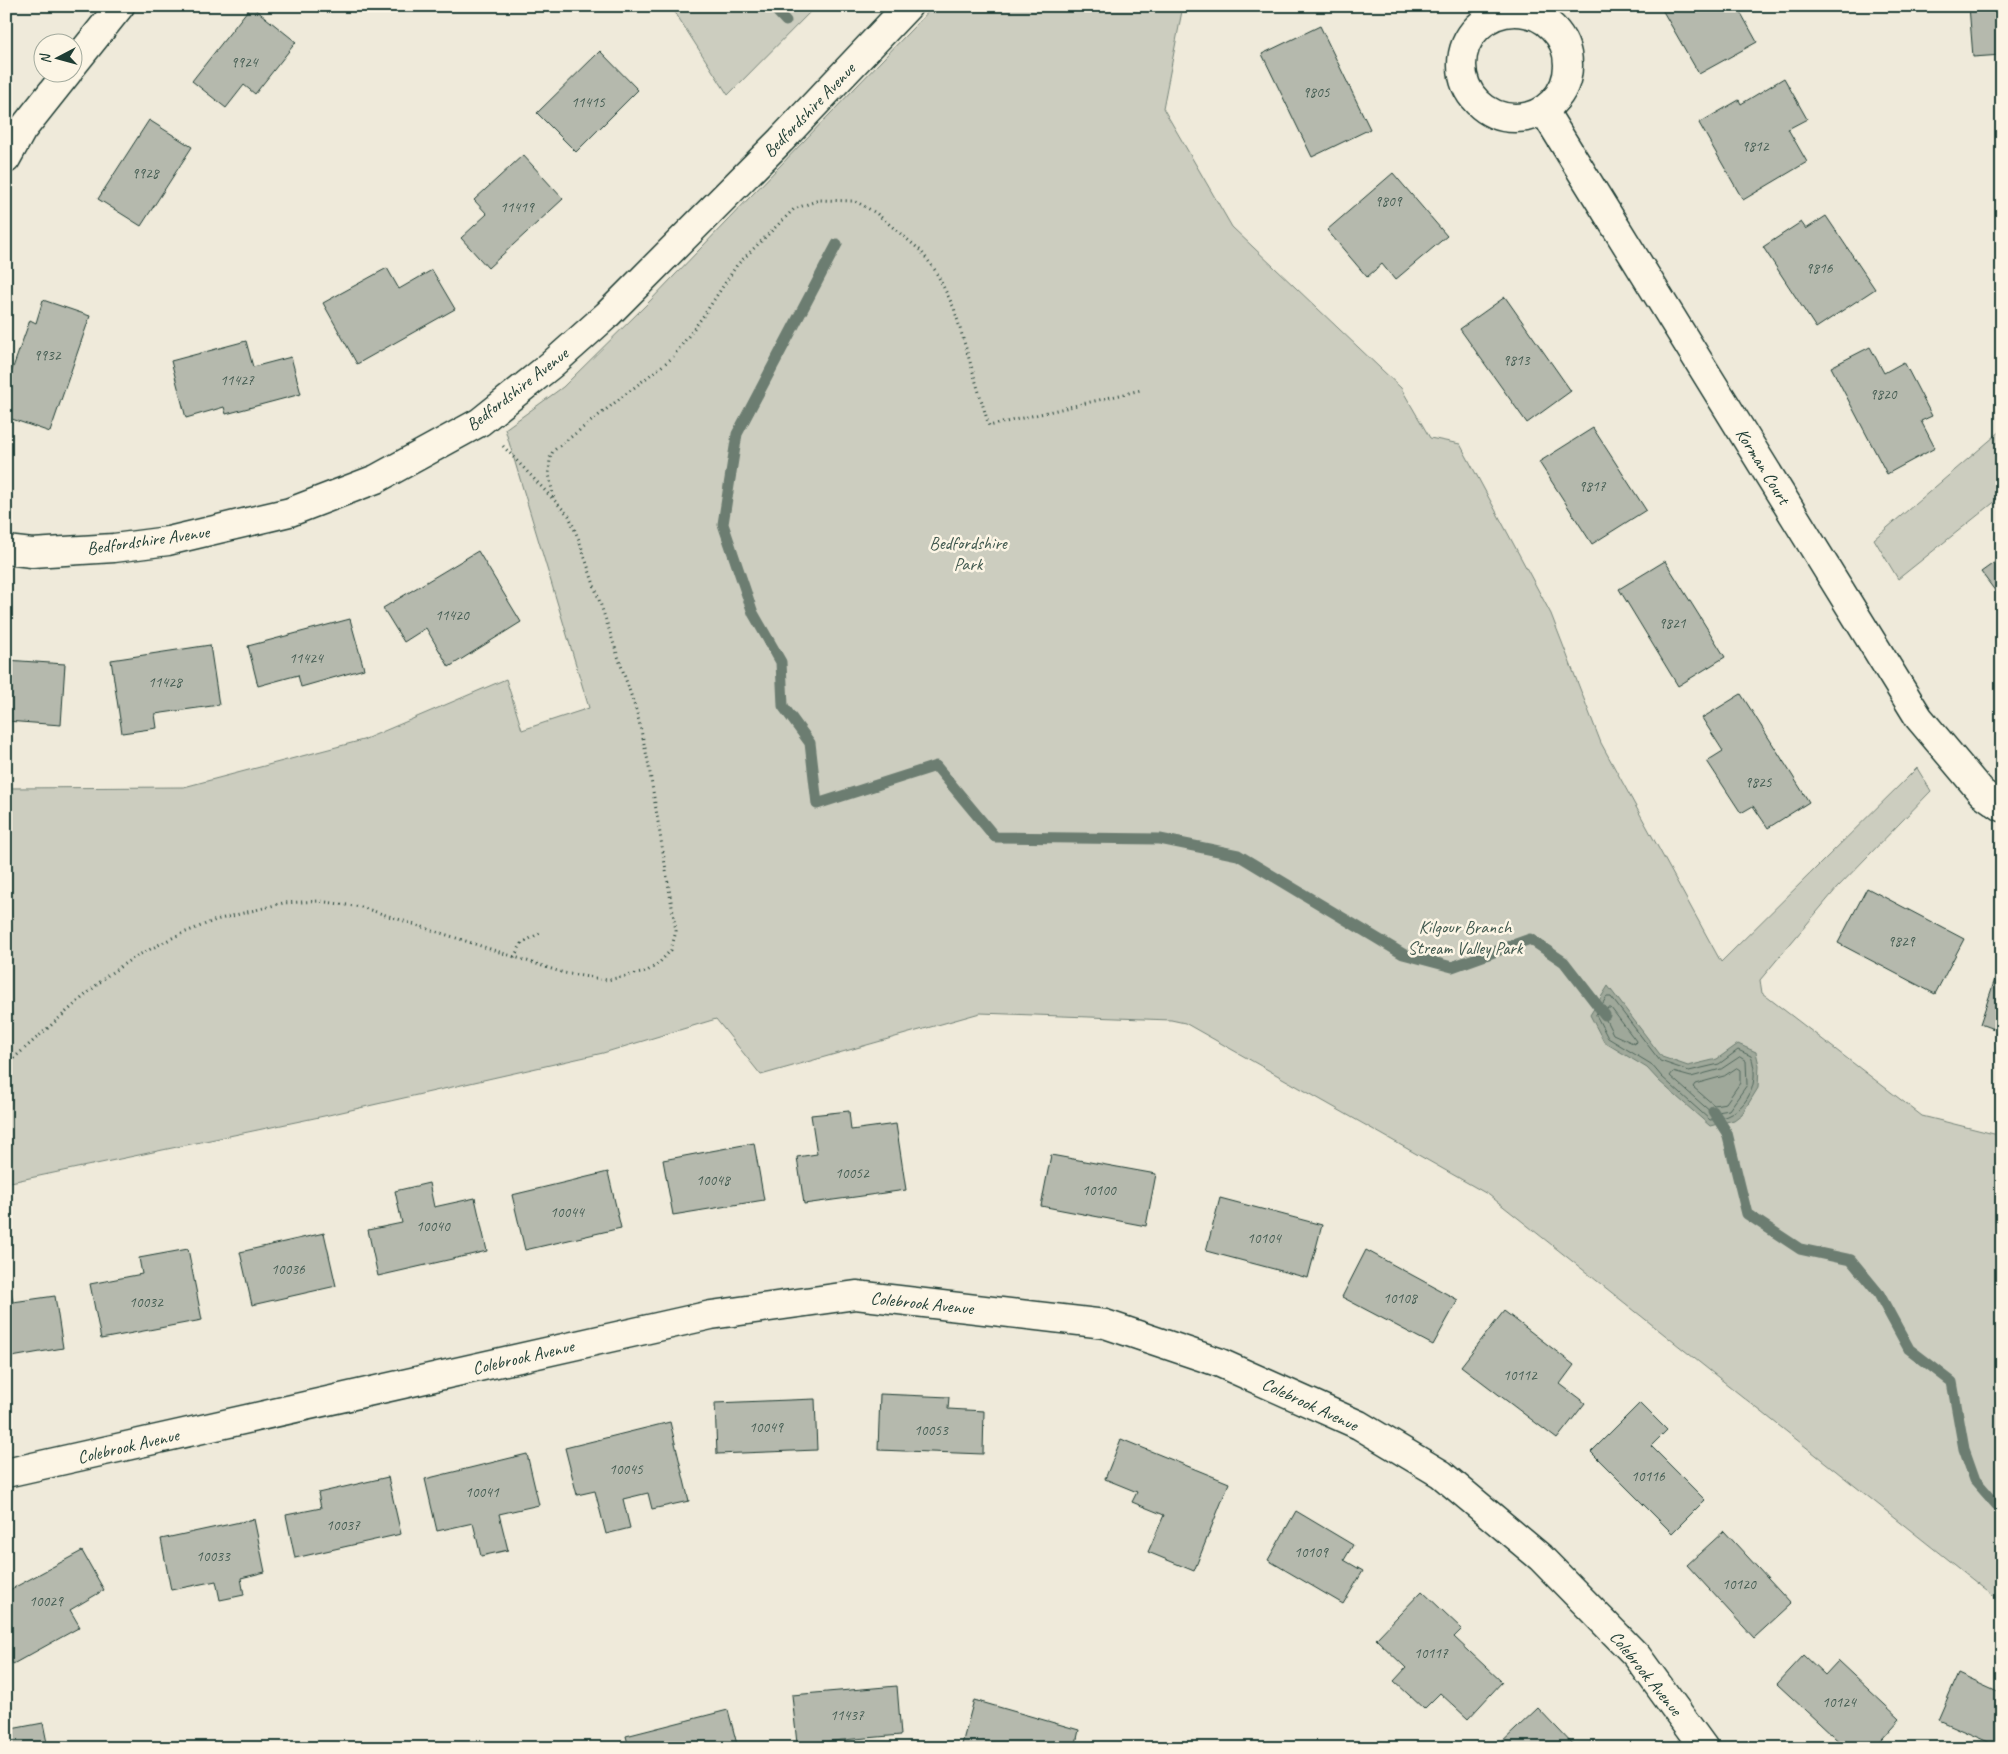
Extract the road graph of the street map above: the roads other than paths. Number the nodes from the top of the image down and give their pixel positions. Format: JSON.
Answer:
{"nodes":[{"id":1,"x":120,"y":6,"type":"edge"},
{"id":2,"x":908,"y":6,"type":"edge"},
{"id":3,"x":82,"y":54,"type":"edge"},
{"id":4,"x":60,"y":82,"type":"edge"},
{"id":5,"x":1544,"y":111,"type":"dead end"},
{"id":6,"x":6,"y":159,"type":"edge"},
{"id":7,"x":6,"y":550,"type":"edge"},
{"id":8,"x":2002,"y":806,"type":"edge"},
{"id":9,"x":6,"y":1473,"type":"edge"},
{"id":10,"x":1704,"y":1748,"type":"edge"}],
"edges":[{"from":1,"to":3,"type":"street"},
{"from":2,"to":7,"type":"street","name":"Bedfordshire Avenue"},
{"from":4,"to":6,"type":"street"},
{"from":5,"to":8,"type":"street","name":"Korman Court"},
{"from":9,"to":10,"type":"street","name":"Colebrook Avenue"}]}
